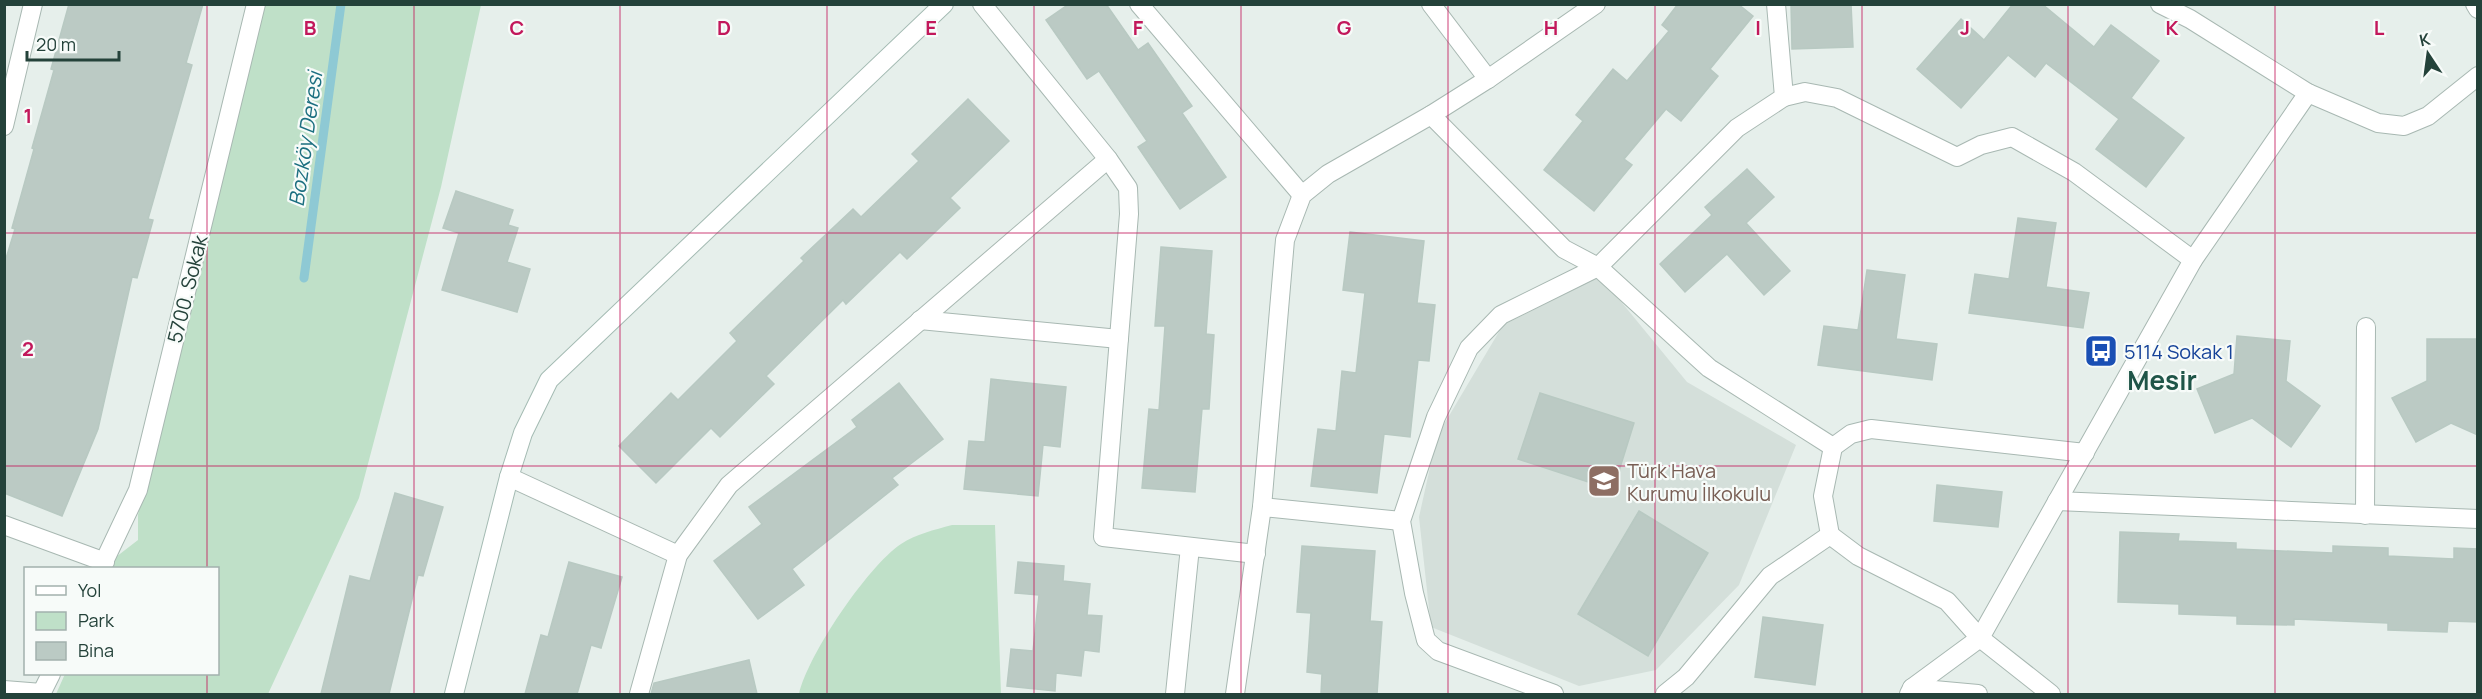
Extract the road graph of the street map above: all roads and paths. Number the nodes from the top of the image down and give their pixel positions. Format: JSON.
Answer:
{"nodes":[{"id":1,"x":33,"y":4,"type":"edge"},
{"id":2,"x":256,"y":4,"type":"edge"},
{"id":3,"x":944,"y":4,"type":"edge"},
{"id":4,"x":1139,"y":4,"type":"edge"},
{"id":5,"x":1431,"y":4,"type":"edge"},
{"id":6,"x":1596,"y":4,"type":"edge"},
{"id":7,"x":1776,"y":4,"type":"edge"},
{"id":8,"x":2160,"y":4,"type":"edge"},
{"id":9,"x":2475,"y":4,"type":"edge"},
{"id":10,"x":992,"y":8,"type":"edge"},
{"id":11,"x":2478,"y":9,"type":"edge"},
{"id":12,"x":2478,"y":76,"type":"edge"},
{"id":13,"x":1488,"y":79,"type":"junction"},
{"id":14,"x":2308,"y":93,"type":"junction"},
{"id":15,"x":8,"y":94,"type":"edge"},
{"id":16,"x":1784,"y":97,"type":"junction"},
{"id":17,"x":1431,"y":115,"type":"junction"},
{"id":18,"x":4,"y":126,"type":"edge"},
{"id":19,"x":1108,"y":159,"type":"junction"},
{"id":20,"x":1302,"y":195,"type":"junction"},
{"id":21,"x":2193,"y":260,"type":"junction"},
{"id":22,"x":1598,"y":267,"type":"junction"},
{"id":23,"x":920,"y":320,"type":"junction"},
{"id":24,"x":2366,"y":327,"type":"dead end"},
{"id":25,"x":1119,"y":339,"type":"junction"},
{"id":26,"x":1833,"y":447,"type":"junction"},
{"id":27,"x":2085,"y":453,"type":"junction"},
{"id":28,"x":509,"y":477,"type":"junction"},
{"id":29,"x":2057,"y":501,"type":"junction"},
{"id":30,"x":1262,"y":507,"type":"junction"},
{"id":31,"x":2366,"y":515,"type":"junction"},
{"id":32,"x":2478,"y":519,"type":"edge"},
{"id":33,"x":1401,"y":521,"type":"junction"},
{"id":34,"x":4,"y":525,"type":"edge"},
{"id":35,"x":1830,"y":535,"type":"junction"},
{"id":36,"x":1190,"y":547,"type":"junction"},
{"id":37,"x":1256,"y":554,"type":"junction"},
{"id":38,"x":678,"y":555,"type":"junction"},
{"id":39,"x":103,"y":565,"type":"edge"},
{"id":40,"x":1980,"y":638,"type":"junction"},
{"id":41,"x":51,"y":675,"type":"edge"},
{"id":42,"x":4,"y":690,"type":"edge"},
{"id":43,"x":1911,"y":691,"type":"edge"},
{"id":44,"x":42,"y":694,"type":"edge"},
{"id":45,"x":454,"y":694,"type":"edge"},
{"id":46,"x":639,"y":694,"type":"edge"},
{"id":47,"x":1175,"y":694,"type":"edge"},
{"id":48,"x":1235,"y":694,"type":"edge"},
{"id":49,"x":1554,"y":694,"type":"edge"},
{"id":50,"x":1665,"y":694,"type":"edge"},
{"id":51,"x":1978,"y":694,"type":"edge"},
{"id":52,"x":2050,"y":694,"type":"edge"}],
"edges":[{"from":1,"to":15,"type":"street"},
{"from":2,"to":39,"type":"street","name":"5700. Sokak"},
{"from":3,"to":28,"type":"street"},
{"from":4,"to":20,"type":"street"},
{"from":5,"to":13,"type":"street"},
{"from":6,"to":13,"type":"street"},
{"from":7,"to":16,"type":"street"},
{"from":8,"to":14,"type":"street"},
{"from":9,"to":11,"type":"street"},
{"from":10,"to":19,"type":"street"},
{"from":12,"to":14,"type":"street"},
{"from":13,"to":17,"type":"street"},
{"from":14,"to":21,"type":"street"},
{"from":15,"to":18,"type":"street"},
{"from":16,"to":21,"type":"street"},
{"from":16,"to":22,"type":"street"},
{"from":17,"to":20,"type":"street"},
{"from":17,"to":22,"type":"street"},
{"from":19,"to":23,"type":"street"},
{"from":19,"to":25,"type":"street"},
{"from":20,"to":30,"type":"street"},
{"from":21,"to":27,"type":"street"},
{"from":22,"to":26,"type":"street"},
{"from":22,"to":33,"type":"street"},
{"from":23,"to":25,"type":"street"},
{"from":23,"to":38,"type":"street"},
{"from":24,"to":31,"type":"street"},
{"from":25,"to":36,"type":"street"},
{"from":26,"to":27,"type":"street"},
{"from":26,"to":35,"type":"street"},
{"from":27,"to":29,"type":"street"},
{"from":28,"to":38,"type":"street"},
{"from":28,"to":45,"type":"street"},
{"from":29,"to":31,"type":"street"},
{"from":29,"to":40,"type":"street"},
{"from":30,"to":33,"type":"street"},
{"from":30,"to":37,"type":"street"},
{"from":31,"to":32,"type":"street"},
{"from":33,"to":49,"type":"street"},
{"from":34,"to":39,"type":"street"},
{"from":35,"to":40,"type":"street"},
{"from":35,"to":50,"type":"street"},
{"from":36,"to":37,"type":"street"},
{"from":36,"to":47,"type":"street"},
{"from":37,"to":48,"type":"street"},
{"from":38,"to":46,"type":"street"},
{"from":40,"to":43,"type":"street"},
{"from":40,"to":52,"type":"street"},
{"from":41,"to":44,"type":"street"},
{"from":42,"to":44,"type":"street"},
{"from":43,"to":51,"type":"street"}]}
